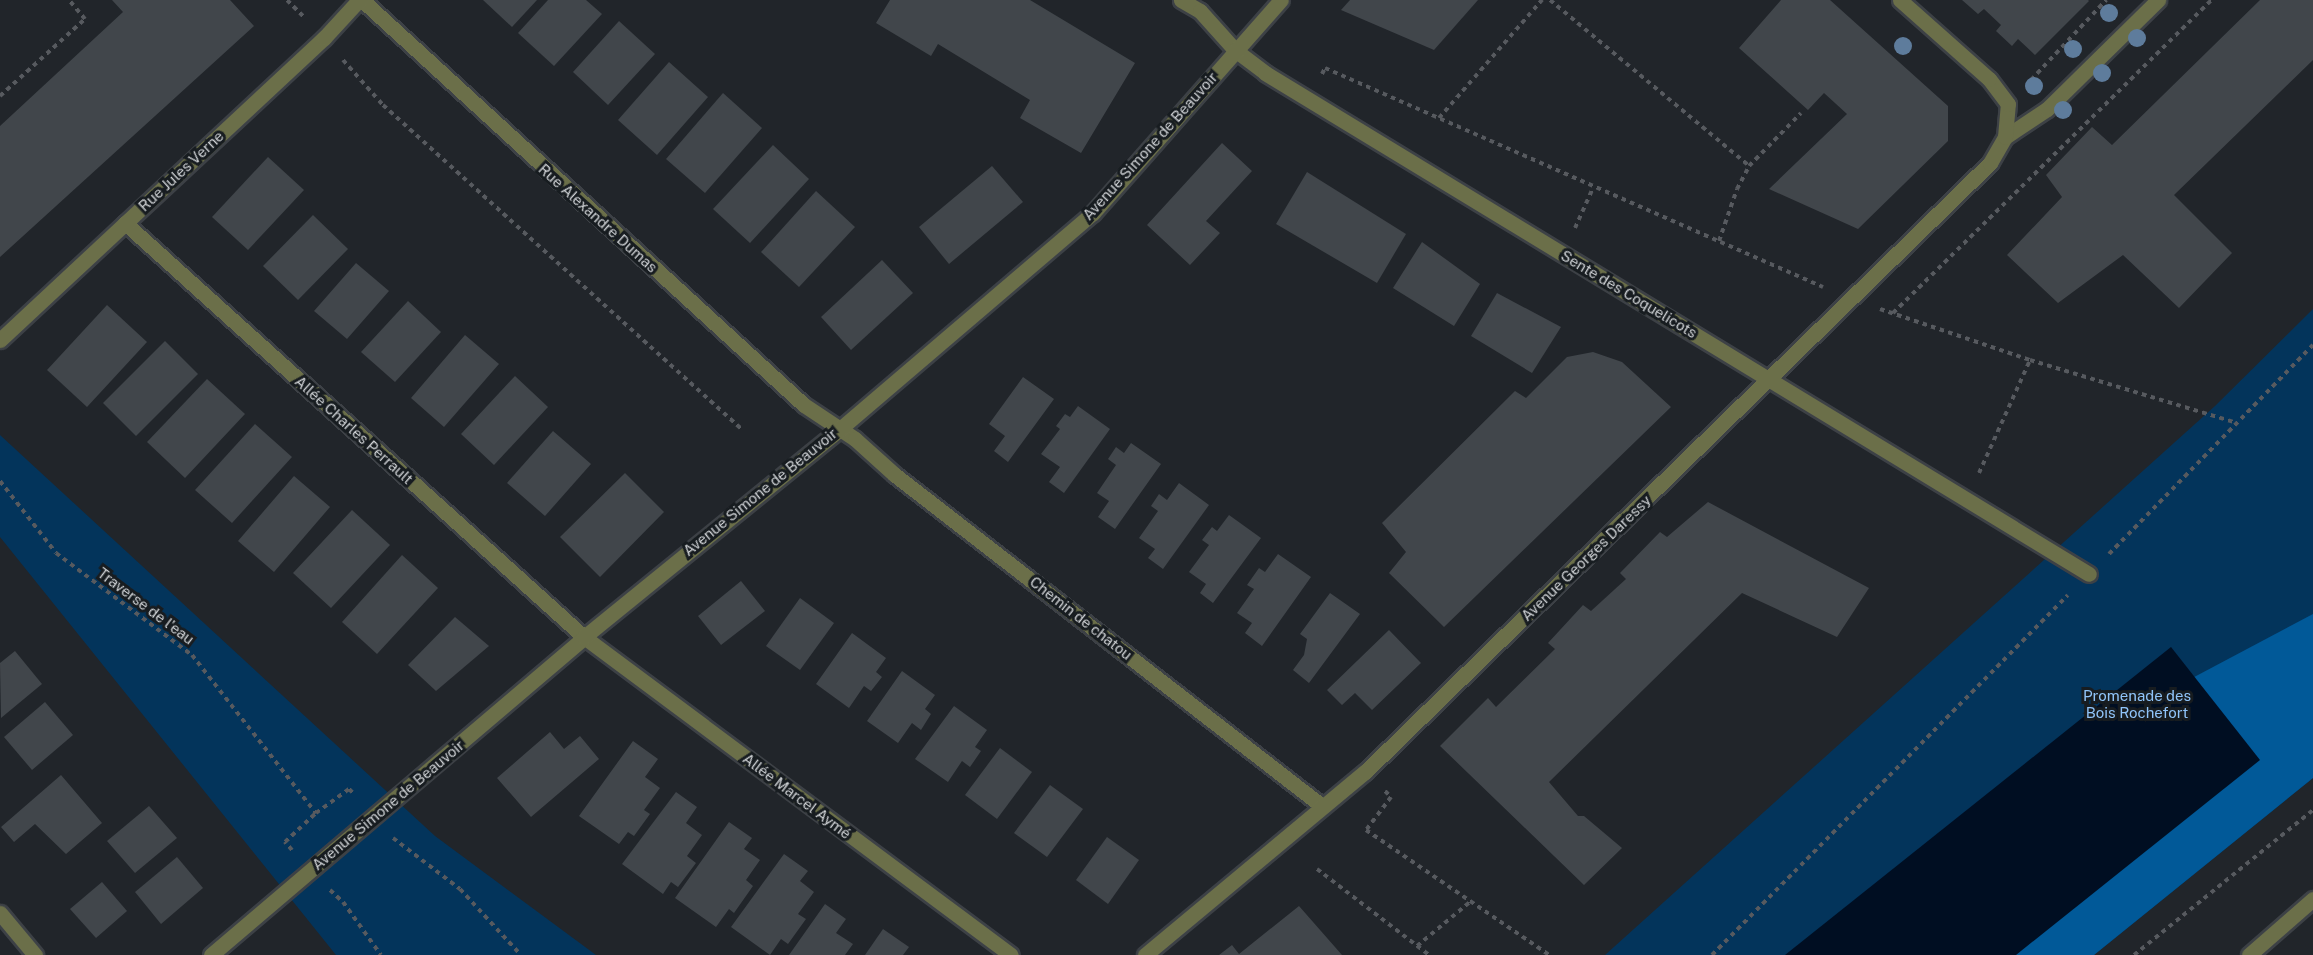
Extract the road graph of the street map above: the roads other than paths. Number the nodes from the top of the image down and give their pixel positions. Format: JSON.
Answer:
{"nodes":[{"id":1,"x":361,"y":0,"type":"edge"},
{"id":2,"x":1181,"y":0,"type":"edge"},
{"id":3,"x":1281,"y":0,"type":"edge"},
{"id":4,"x":1900,"y":0,"type":"edge"},
{"id":5,"x":2158,"y":0,"type":"edge"},
{"id":6,"x":1236,"y":50,"type":"junction"},
{"id":7,"x":2005,"y":136,"type":"junction"},
{"id":8,"x":125,"y":223,"type":"junction"},
{"id":9,"x":0,"y":340,"type":"edge"},
{"id":10,"x":1769,"y":380,"type":"junction"},
{"id":11,"x":841,"y":428,"type":"junction"},
{"id":12,"x":2089,"y":574,"type":"road end"},
{"id":13,"x":584,"y":637,"type":"junction"},
{"id":14,"x":1322,"y":806,"type":"junction"},
{"id":15,"x":2313,"y":899,"type":"edge"},
{"id":16,"x":0,"y":913,"type":"edge"},
{"id":17,"x":2269,"y":940,"type":"junction"},
{"id":18,"x":35,"y":955,"type":"edge"},
{"id":19,"x":211,"y":955,"type":"edge"},
{"id":20,"x":1011,"y":955,"type":"edge"},
{"id":21,"x":1145,"y":955,"type":"edge"},
{"id":22,"x":2249,"y":955,"type":"edge"},
{"id":23,"x":2261,"y":955,"type":"edge"}],
"edges":[{"from":1,"to":8,"type":"street","name":"Rue Jules Verne"},
{"from":1,"to":11,"type":"street","name":"Rue Alexandre Dumas"},
{"from":2,"to":6,"type":"street","name":"Sente des Coquelicots"},
{"from":3,"to":6,"type":"street","name":"Avenue Simone de Beauvoir"},
{"from":4,"to":7,"type":"street"},
{"from":5,"to":7,"type":"street"},
{"from":6,"to":10,"type":"street","name":"Sente des Coquelicots"},
{"from":6,"to":11,"type":"street","name":"Avenue Simone de Beauvoir"},
{"from":7,"to":10,"type":"street","name":"Avenue Georges Daressy"},
{"from":8,"to":9,"type":"street","name":"Rue Jules Verne"},
{"from":8,"to":13,"type":"street","name":"Allée Charles Perrault"},
{"from":10,"to":12,"type":"street","name":"Sente des Coquelicots"},
{"from":10,"to":14,"type":"street","name":"Avenue Georges Daressy"},
{"from":11,"to":13,"type":"street","name":"Avenue Simone de Beauvoir"},
{"from":11,"to":14,"type":"street","name":"Chemin de chatou"},
{"from":13,"to":19,"type":"street","name":"Avenue Simone de Beauvoir"},
{"from":13,"to":20,"type":"street","name":"Allée Marcel Aymé"},
{"from":14,"to":21,"type":"street","name":"Avenue Georges Daressy"},
{"from":15,"to":17,"type":"street"},
{"from":16,"to":18,"type":"street"},
{"from":17,"to":22,"type":"street"},
{"from":17,"to":23,"type":"street"}]}
